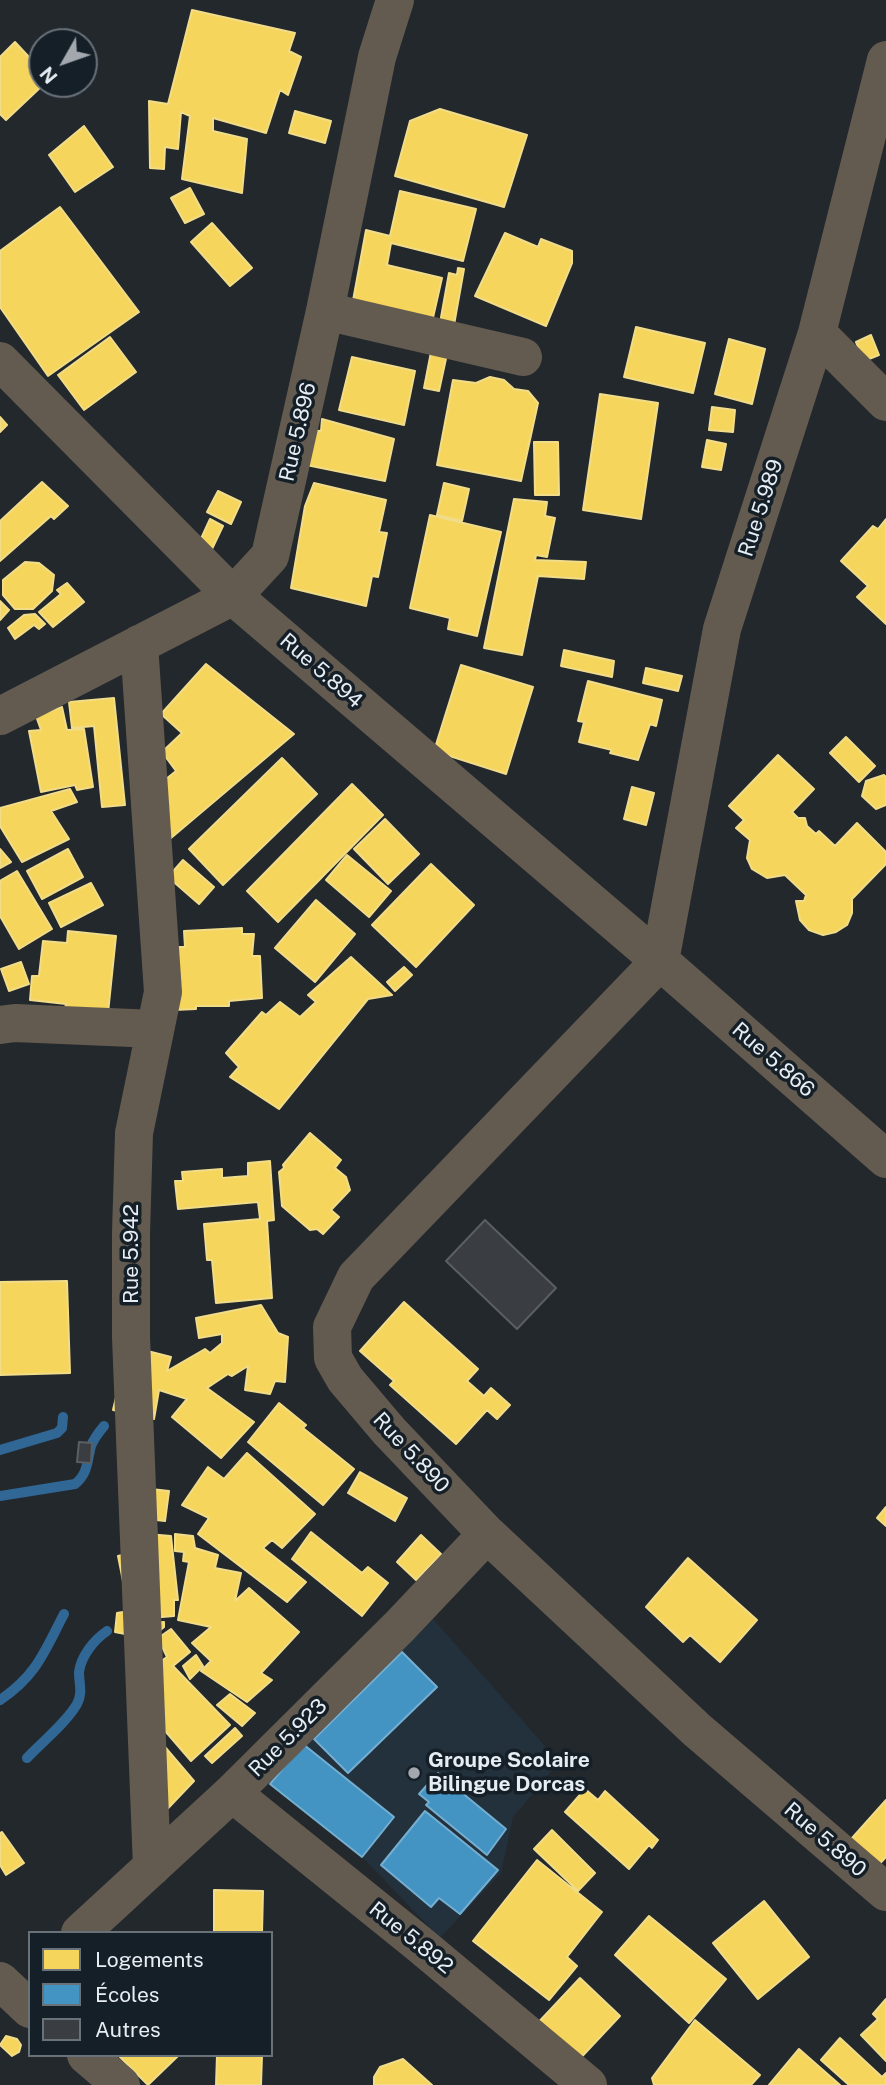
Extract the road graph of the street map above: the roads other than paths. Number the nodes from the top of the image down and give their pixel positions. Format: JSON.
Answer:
{"nodes":[{"id":1,"x":395,"y":0,"type":"edge"},
{"id":2,"x":886,"y":60,"type":"edge"},
{"id":3,"x":325,"y":311,"type":"junction"},
{"id":4,"x":817,"y":334,"type":"junction"},
{"id":5,"x":523,"y":357,"type":"dead end"},
{"id":6,"x":0,"y":361,"type":"edge"},
{"id":7,"x":886,"y":402,"type":"edge"},
{"id":8,"x":233,"y":596,"type":"junction"},
{"id":9,"x":139,"y":644,"type":"junction"},
{"id":10,"x":0,"y":716,"type":"edge"},
{"id":11,"x":660,"y":961,"type":"junction"},
{"id":12,"x":0,"y":1025,"type":"edge"},
{"id":13,"x":155,"y":1029,"type":"junction"},
{"id":14,"x":886,"y":1159,"type":"edge"},
{"id":15,"x":487,"y":1534,"type":"junction"},
{"id":16,"x":232,"y":1793,"type":"junction"},
{"id":17,"x":152,"y":1867,"type":"junction"},
{"id":18,"x":886,"y":1892,"type":"edge"},
{"id":19,"x":82,"y":1931,"type":"edge"},
{"id":20,"x":88,"y":2057,"type":"edge"},
{"id":21,"x":121,"y":2085,"type":"edge"},
{"id":22,"x":588,"y":2085,"type":"edge"}],
"edges":[{"from":1,"to":3,"type":"street","name":"Rue 5.896"},
{"from":2,"to":4,"type":"street","name":"Rue 5.989"},
{"from":3,"to":5,"type":"street"},
{"from":3,"to":8,"type":"street","name":"Rue 5.896"},
{"from":4,"to":7,"type":"street"},
{"from":4,"to":11,"type":"street","name":"Rue 5.989"},
{"from":6,"to":8,"type":"street","name":"Rue 5.894"},
{"from":8,"to":9,"type":"street","name":"Rue 5.896"},
{"from":8,"to":11,"type":"street","name":"Rue 5.894"},
{"from":9,"to":10,"type":"street","name":"Rue 5.896"},
{"from":9,"to":13,"type":"street","name":"Rue 5.942"},
{"from":11,"to":14,"type":"street","name":"Rue 5.866"},
{"from":11,"to":15,"type":"street","name":"Rue 5.890"},
{"from":12,"to":13,"type":"street"},
{"from":13,"to":17,"type":"street","name":"Rue 5.942"},
{"from":15,"to":16,"type":"street","name":"Rue 5.923"},
{"from":15,"to":18,"type":"street","name":"Rue 5.890"},
{"from":16,"to":17,"type":"street","name":"Rue 5.923"},
{"from":16,"to":22,"type":"street","name":"Rue 5.892"},
{"from":17,"to":19,"type":"street","name":"Rue 5.923"},
{"from":20,"to":21,"type":"street"}]}
